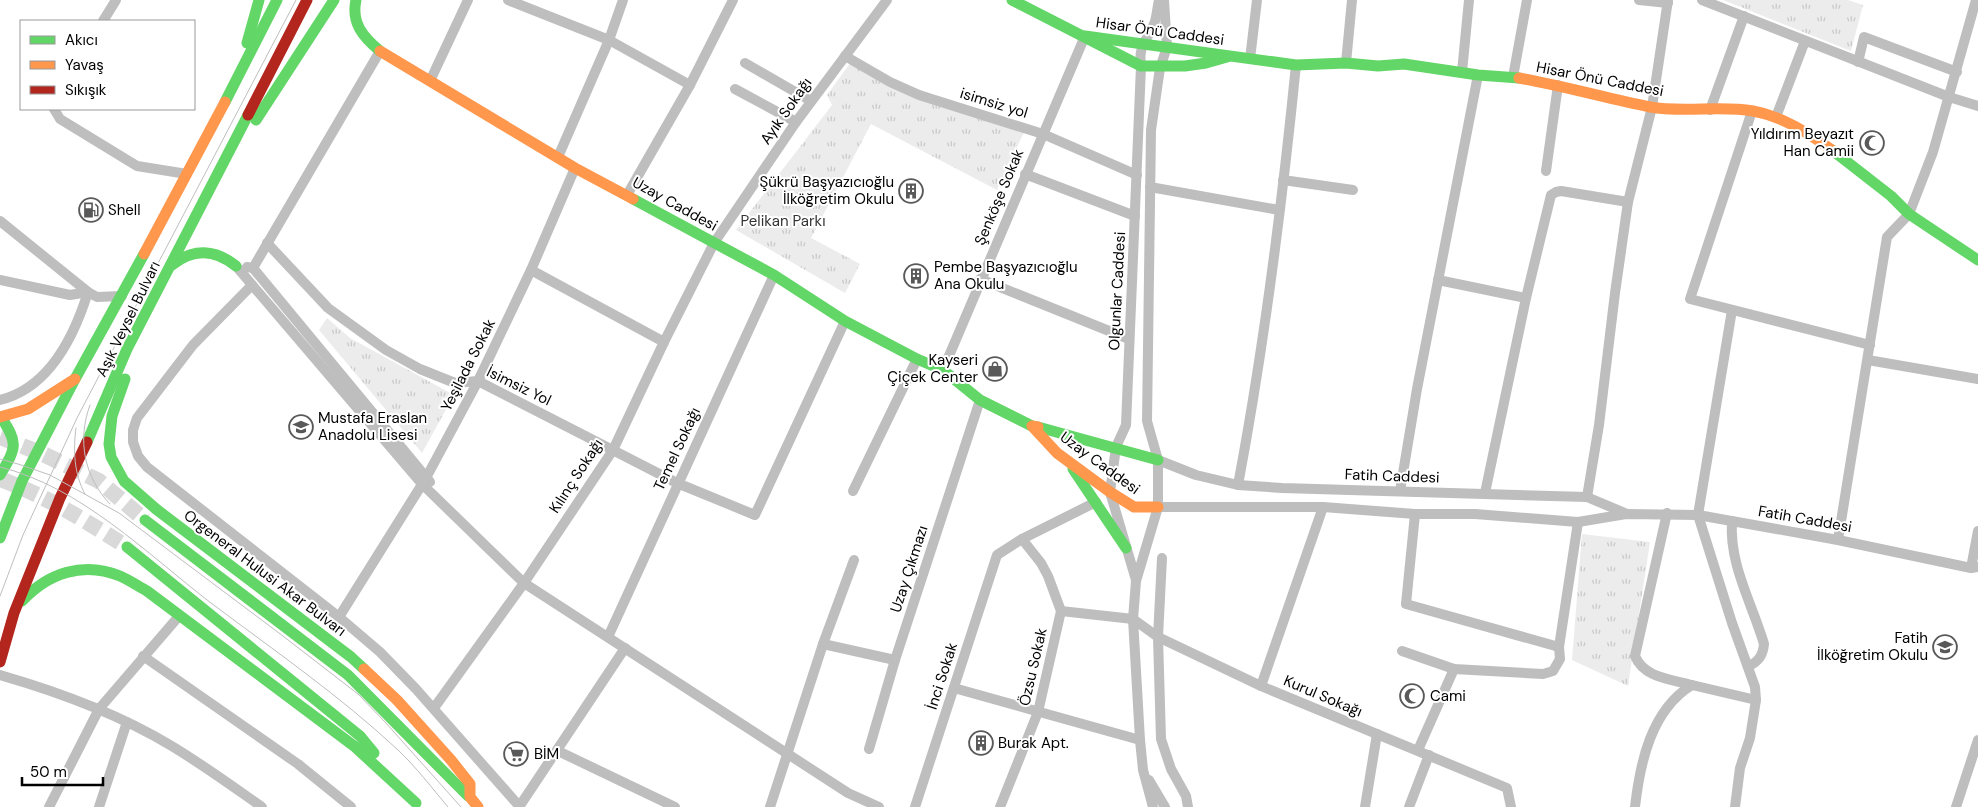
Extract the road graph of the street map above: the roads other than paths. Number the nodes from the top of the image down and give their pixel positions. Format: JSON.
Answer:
{"nodes":[{"id":1,"x":116,"y":0,"type":"edge"},
{"id":2,"x":259,"y":0,"type":"edge"},
{"id":3,"x":277,"y":0,"type":"edge"},
{"id":4,"x":308,"y":0,"type":"edge"},
{"id":5,"x":334,"y":0,"type":"edge"},
{"id":6,"x":356,"y":0,"type":"edge"},
{"id":7,"x":468,"y":0,"type":"edge"},
{"id":8,"x":508,"y":0,"type":"edge"},
{"id":9,"x":539,"y":0,"type":"edge"},
{"id":10,"x":623,"y":0,"type":"edge"},
{"id":11,"x":733,"y":0,"type":"edge"},
{"id":12,"x":887,"y":0,"type":"edge"},
{"id":13,"x":1012,"y":0,"type":"edge"},
{"id":14,"x":1159,"y":0,"type":"edge"},
{"id":15,"x":1164,"y":0,"type":"edge"},
{"id":16,"x":1257,"y":0,"type":"edge"},
{"id":17,"x":1352,"y":0,"type":"edge"},
{"id":18,"x":1469,"y":0,"type":"edge"},
{"id":19,"x":1527,"y":0,"type":"edge"},
{"id":20,"x":1640,"y":0,"type":"edge"},
{"id":21,"x":1702,"y":0,"type":"edge"},
{"id":22,"x":1976,"y":0,"type":"edge"},
{"id":23,"x":1668,"y":2,"type":"edge"},
{"id":24,"x":533,"y":10,"type":"junction"},
{"id":25,"x":1744,"y":16,"type":"junction"},
{"id":26,"x":104,"y":20,"type":"edge"},
{"id":27,"x":1086,"y":36,"type":"junction"},
{"id":28,"x":609,"y":40,"type":"junction"},
{"id":29,"x":1805,"y":41,"type":"junction"},
{"id":30,"x":1142,"y":44,"type":"junction"},
{"id":31,"x":1167,"y":47,"type":"junction"},
{"id":32,"x":380,"y":51,"type":"junction"},
{"id":33,"x":845,"y":56,"type":"junction"},
{"id":34,"x":1230,"y":56,"type":"junction"},
{"id":35,"x":1250,"y":59,"type":"junction"},
{"id":36,"x":1858,"y":62,"type":"junction"},
{"id":37,"x":745,"y":63,"type":"dead end"},
{"id":38,"x":1346,"y":63,"type":"junction"},
{"id":39,"x":1296,"y":65,"type":"junction"},
{"id":40,"x":1142,"y":66,"type":"junction"},
{"id":41,"x":1160,"y":68,"type":"junction"},
{"id":42,"x":1462,"y":72,"type":"junction"},
{"id":43,"x":1957,"y":72,"type":"junction"},
{"id":44,"x":1478,"y":75,"type":"junction"},
{"id":45,"x":1513,"y":77,"type":"junction"},
{"id":46,"x":237,"y":79,"type":"junction"},
{"id":47,"x":430,"y":81,"type":"junction"},
{"id":48,"x":690,"y":85,"type":"junction"},
{"id":49,"x":1558,"y":85,"type":"junction"},
{"id":50,"x":735,"y":89,"type":"dead end"},
{"id":51,"x":1949,"y":97,"type":"junction"},
{"id":52,"x":811,"y":101,"type":"junction"},
{"id":53,"x":1978,"y":106,"type":"edge"},
{"id":54,"x":1652,"y":107,"type":"junction"},
{"id":55,"x":55,"y":110,"type":"edge"},
{"id":56,"x":1710,"y":110,"type":"junction"},
{"id":57,"x":1752,"y":111,"type":"junction"},
{"id":58,"x":1776,"y":117,"type":"junction"},
{"id":59,"x":796,"y":122,"type":"junction"},
{"id":60,"x":1043,"y":134,"type":"junction"},
{"id":61,"x":558,"y":157,"type":"junction"},
{"id":62,"x":575,"y":168,"type":"junction"},
{"id":63,"x":1546,"y":171,"type":"dead end"},
{"id":64,"x":187,"y":174,"type":"junction"},
{"id":65,"x":1025,"y":174,"type":"junction"},
{"id":66,"x":1137,"y":175,"type":"junction"},
{"id":67,"x":1283,"y":180,"type":"junction"},
{"id":68,"x":1150,"y":187,"type":"junction"},
{"id":69,"x":1353,"y":190,"type":"dead end"},
{"id":70,"x":209,"y":191,"type":"junction"},
{"id":71,"x":627,"y":194,"type":"junction"},
{"id":72,"x":1628,"y":202,"type":"junction"},
{"id":73,"x":1279,"y":210,"type":"junction"},
{"id":74,"x":1909,"y":214,"type":"junction"},
{"id":75,"x":1136,"y":216,"type":"junction"},
{"id":76,"x":0,"y":221,"type":"edge"},
{"id":77,"x":267,"y":243,"type":"junction"},
{"id":78,"x":714,"y":243,"type":"junction"},
{"id":79,"x":1978,"y":260,"type":"edge"},
{"id":80,"x":236,"y":266,"type":"junction"},
{"id":81,"x":171,"y":267,"type":"junction"},
{"id":82,"x":252,"y":268,"type":"junction"},
{"id":83,"x":531,"y":270,"type":"junction"},
{"id":84,"x":774,"y":275,"type":"junction"},
{"id":85,"x":980,"y":279,"type":"junction"},
{"id":86,"x":0,"y":280,"type":"edge"},
{"id":87,"x":1438,"y":280,"type":"junction"},
{"id":88,"x":252,"y":285,"type":"junction"},
{"id":89,"x":88,"y":292,"type":"junction"},
{"id":90,"x":122,"y":296,"type":"junction"},
{"id":91,"x":1526,"y":298,"type":"junction"},
{"id":92,"x":1732,"y":310,"type":"junction"},
{"id":93,"x":846,"y":321,"type":"junction"},
{"id":94,"x":1130,"y":339,"type":"junction"},
{"id":95,"x":664,"y":342,"type":"junction"},
{"id":96,"x":1870,"y":345,"type":"junction"},
{"id":97,"x":127,"y":349,"type":"junction"},
{"id":98,"x":917,"y":359,"type":"junction"},
{"id":99,"x":1868,"y":360,"type":"junction"},
{"id":100,"x":943,"y":370,"type":"junction"},
{"id":101,"x":75,"y":379,"type":"junction"},
{"id":102,"x":1978,"y":379,"type":"edge"},
{"id":103,"x":478,"y":381,"type":"junction"},
{"id":104,"x":0,"y":400,"type":"edge"},
{"id":105,"x":980,"y":400,"type":"junction"},
{"id":106,"x":0,"y":417,"type":"edge"},
{"id":107,"x":1032,"y":426,"type":"junction"},
{"id":108,"x":1116,"y":447,"type":"junction"},
{"id":109,"x":613,"y":450,"type":"junction"},
{"id":110,"x":1067,"y":460,"type":"junction"},
{"id":111,"x":1158,"y":460,"type":"junction"},
{"id":112,"x":0,"y":475,"type":"edge"},
{"id":113,"x":424,"y":481,"type":"junction"},
{"id":114,"x":677,"y":484,"type":"junction"},
{"id":115,"x":1238,"y":485,"type":"junction"},
{"id":116,"x":853,"y":491,"type":"dead end"},
{"id":117,"x":1400,"y":491,"type":"junction"},
{"id":118,"x":1110,"y":492,"type":"junction"},
{"id":119,"x":1485,"y":494,"type":"junction"},
{"id":120,"x":1587,"y":497,"type":"junction"},
{"id":121,"x":1096,"y":502,"type":"junction"},
{"id":122,"x":1323,"y":507,"type":"junction"},
{"id":123,"x":1158,"y":508,"type":"junction"},
{"id":124,"x":1667,"y":513,"type":"junction"},
{"id":125,"x":1415,"y":514,"type":"junction"},
{"id":126,"x":1626,"y":514,"type":"junction"},
{"id":127,"x":1698,"y":515,"type":"junction"},
{"id":128,"x":145,"y":520,"type":"tunnel mouth"},
{"id":129,"x":1732,"y":521,"type":"junction"},
{"id":130,"x":1578,"y":522,"type":"junction"},
{"id":131,"x":1978,"y":531,"type":"edge"},
{"id":132,"x":0,"y":538,"type":"edge"},
{"id":133,"x":1022,"y":540,"type":"junction"},
{"id":134,"x":1838,"y":540,"type":"junction"},
{"id":135,"x":126,"y":547,"type":"tunnel mouth"},
{"id":136,"x":1126,"y":548,"type":"junction"},
{"id":137,"x":1162,"y":558,"type":"dead end"},
{"id":138,"x":854,"y":560,"type":"dead end"},
{"id":139,"x":1974,"y":567,"type":"edge"},
{"id":140,"x":1136,"y":581,"type":"junction"},
{"id":141,"x":524,"y":583,"type":"junction"},
{"id":142,"x":1061,"y":611,"type":"junction"},
{"id":143,"x":14,"y":613,"type":"junction"},
{"id":144,"x":179,"y":616,"type":"junction"},
{"id":145,"x":339,"y":617,"type":"junction"},
{"id":146,"x":1134,"y":619,"type":"junction"},
{"id":147,"x":608,"y":637,"type":"junction"},
{"id":148,"x":1158,"y":637,"type":"junction"},
{"id":149,"x":823,"y":644,"type":"junction"},
{"id":150,"x":1559,"y":647,"type":"junction"},
{"id":151,"x":625,"y":648,"type":"junction"},
{"id":152,"x":1402,"y":651,"type":"dead end"},
{"id":153,"x":143,"y":656,"type":"junction"},
{"id":154,"x":894,"y":660,"type":"junction"},
{"id":155,"x":0,"y":662,"type":"edge"},
{"id":156,"x":1749,"y":666,"type":"junction"},
{"id":157,"x":1454,"y":669,"type":"junction"},
{"id":158,"x":0,"y":675,"type":"edge"},
{"id":159,"x":1692,"y":685,"type":"junction"},
{"id":160,"x":1261,"y":686,"type":"junction"},
{"id":161,"x":954,"y":688,"type":"junction"},
{"id":162,"x":1756,"y":700,"type":"junction"},
{"id":163,"x":434,"y":708,"type":"junction"},
{"id":164,"x":99,"y":709,"type":"junction"},
{"id":165,"x":1038,"y":712,"type":"junction"},
{"id":166,"x":127,"y":722,"type":"junction"},
{"id":167,"x":1377,"y":734,"type":"junction"},
{"id":168,"x":1140,"y":740,"type":"junction"},
{"id":169,"x":1978,"y":740,"type":"edge"},
{"id":170,"x":869,"y":749,"type":"dead end"},
{"id":171,"x":1418,"y":750,"type":"junction"},
{"id":172,"x":558,"y":751,"type":"junction"},
{"id":173,"x":788,"y":754,"type":"junction"},
{"id":174,"x":1429,"y":755,"type":"junction"},
{"id":175,"x":1143,"y":770,"type":"junction"},
{"id":176,"x":470,"y":797,"type":"junction"},
{"id":177,"x":418,"y":805,"type":"edge"},
{"id":178,"x":49,"y":807,"type":"edge"},
{"id":179,"x":99,"y":807,"type":"edge"},
{"id":180,"x":262,"y":807,"type":"edge"},
{"id":181,"x":351,"y":807,"type":"edge"},
{"id":182,"x":478,"y":807,"type":"edge"},
{"id":183,"x":520,"y":807,"type":"edge"},
{"id":184,"x":675,"y":807,"type":"edge"},
{"id":185,"x":770,"y":807,"type":"edge"},
{"id":186,"x":879,"y":807,"type":"edge"},
{"id":187,"x":915,"y":807,"type":"edge"},
{"id":188,"x":1000,"y":807,"type":"edge"},
{"id":189,"x":1152,"y":807,"type":"edge"},
{"id":190,"x":1165,"y":807,"type":"edge"},
{"id":191,"x":1188,"y":807,"type":"edge"},
{"id":192,"x":1366,"y":807,"type":"edge"},
{"id":193,"x":1409,"y":807,"type":"edge"},
{"id":194,"x":1511,"y":807,"type":"edge"},
{"id":195,"x":1635,"y":807,"type":"edge"},
{"id":196,"x":1735,"y":807,"type":"edge"},
{"id":197,"x":1956,"y":807,"type":"edge"}],
"edges":[{"from":1,"to":26,"type":"street"},
{"from":2,"to":46,"type":"main road"},
{"from":3,"to":46,"type":"main road","name":"Aşık Veysel Bulvarı"},
{"from":4,"to":70,"type":"main road","name":"Aşık Veysel Bulvarı"},
{"from":5,"to":70,"type":"main road"},
{"from":6,"to":32,"type":"main road","name":"Uzay Caddesi"},
{"from":7,"to":47,"type":"street"},
{"from":8,"to":24,"type":"street"},
{"from":9,"to":24,"type":"street"},
{"from":10,"to":28,"type":"street"},
{"from":11,"to":48,"type":"street"},
{"from":12,"to":33,"type":"street","name":"Ayık Sokağı"},
{"from":13,"to":27,"type":"main road","name":"Hisar Önü Caddesi"},
{"from":14,"to":30,"type":"street","name":"Olgunlar Caddesi"},
{"from":15,"to":31,"type":"street","name":"Olgunlar Caddesi"},
{"from":16,"to":35,"type":"street"},
{"from":17,"to":38,"type":"street"},
{"from":18,"to":42,"type":"street"},
{"from":19,"to":45,"type":"street"},
{"from":20,"to":23,"type":"street"},
{"from":21,"to":25,"type":"street"},
{"from":22,"to":43,"type":"street"},
{"from":23,"to":54,"type":"street"},
{"from":24,"to":28,"type":"street"},
{"from":25,"to":29,"type":"street"},
{"from":25,"to":56,"type":"street"},
{"from":27,"to":30,"type":"main road","name":"Hisar Önü Caddesi"},
{"from":27,"to":40,"type":"main road","name":"Hisar Önü Caddesi"},
{"from":27,"to":60,"type":"street","name":"Şenköşe Sokak"},
{"from":28,"to":48,"type":"street"},
{"from":28,"to":61,"type":"street"},
{"from":29,"to":36,"type":"street"},
{"from":29,"to":58,"type":"street"},
{"from":30,"to":31,"type":"main road","name":"Hisar Önü Caddesi"},
{"from":30,"to":40,"type":"street","name":"Olgunlar Caddesi"},
{"from":31,"to":34,"type":"main road","name":"Hisar Önü Caddesi"},
{"from":31,"to":41,"type":"street","name":"Olgunlar Caddesi"},
{"from":32,"to":47,"type":"main road","name":"Uzay Caddesi"},
{"from":32,"to":77,"type":"street"},
{"from":33,"to":52,"type":"street","name":"Ayık Sokağı"},
{"from":33,"to":60,"type":"street","name":"isimsiz yol"},
{"from":34,"to":35,"type":"main road","name":"Hisar Önü Caddesi"},
{"from":34,"to":41,"type":"main road","name":"Hisar Önü Caddesi"},
{"from":35,"to":39,"type":"main road","name":"Hisar Önü Caddesi"},
{"from":36,"to":43,"type":"street"},
{"from":36,"to":51,"type":"street"},
{"from":37,"to":52,"type":"street"},
{"from":38,"to":39,"type":"main road","name":"Hisar Önü Caddesi"},
{"from":38,"to":42,"type":"main road","name":"Hisar Önü Caddesi"},
{"from":39,"to":67,"type":"street"},
{"from":40,"to":41,"type":"main road","name":"Hisar Önü Caddesi"},
{"from":40,"to":66,"type":"street","name":"Olgunlar Caddesi"},
{"from":41,"to":68,"type":"street","name":"Olgunlar Caddesi"},
{"from":42,"to":44,"type":"main road","name":"Hisar Önü Caddesi"},
{"from":43,"to":51,"type":"street"},
{"from":44,"to":45,"type":"main road","name":"Hisar Önü Caddesi"},
{"from":44,"to":87,"type":"street"},
{"from":45,"to":49,"type":"main road","name":"Hisar Önü Caddesi"},
{"from":46,"to":64,"type":"main road","name":"Aşık Veysel Bulvarı"},
{"from":47,"to":61,"type":"main road","name":"Uzay Caddesi"},
{"from":48,"to":71,"type":"street"},
{"from":49,"to":54,"type":"main road","name":"Hisar Önü Caddesi"},
{"from":49,"to":63,"type":"street"},
{"from":50,"to":59,"type":"street"},
{"from":51,"to":53,"type":"street"},
{"from":51,"to":74,"type":"street"},
{"from":52,"to":59,"type":"street","name":"Ayık Sokağı"},
{"from":54,"to":56,"type":"main road","name":"Hisar Önü Caddesi"},
{"from":54,"to":72,"type":"street"},
{"from":55,"to":64,"type":"street"},
{"from":56,"to":57,"type":"main road","name":"Hisar Önü Caddesi"},
{"from":57,"to":58,"type":"main road","name":"Hisar Önü Caddesi"},
{"from":57,"to":92,"type":"street"},
{"from":58,"to":74,"type":"main road","name":"Hisar Önü Caddesi"},
{"from":59,"to":78,"type":"street","name":"Ayık Sokağı"},
{"from":60,"to":65,"type":"street","name":"Şenköşe Sokak"},
{"from":60,"to":66,"type":"street","name":"isimsiz yol"},
{"from":61,"to":62,"type":"main road","name":"Uzay Caddesi"},
{"from":62,"to":71,"type":"main road","name":"Uzay Caddesi"},
{"from":62,"to":83,"type":"street","name":"Yeşilada Sokak"},
{"from":64,"to":90,"type":"main road","name":"Aşık Veysel Bulvarı"},
{"from":65,"to":75,"type":"street"},
{"from":65,"to":85,"type":"street","name":"Şenköşe Sokak"},
{"from":66,"to":75,"type":"street","name":"Olgunlar Caddesi"},
{"from":67,"to":69,"type":"street"},
{"from":67,"to":73,"type":"street"},
{"from":68,"to":73,"type":"street"},
{"from":68,"to":111,"type":"street","name":"Olgunlar Caddesi"},
{"from":70,"to":81,"type":"main road","name":"Aşık Veysel Bulvarı"},
{"from":71,"to":78,"type":"main road","name":"Uzay Caddesi"},
{"from":72,"to":91,"type":"street"},
{"from":72,"to":120,"type":"street"},
{"from":73,"to":115,"type":"street"},
{"from":74,"to":79,"type":"main road","name":"Hisar Önü Caddesi"},
{"from":74,"to":96,"type":"street"},
{"from":75,"to":94,"type":"street","name":"Olgunlar Caddesi"},
{"from":76,"to":89,"type":"street"},
{"from":77,"to":82,"type":"street"},
{"from":77,"to":103,"type":"street","name":"İsimsiz Yol"},
{"from":78,"to":84,"type":"main road","name":"Uzay Caddesi"},
{"from":78,"to":95,"type":"street","name":"Kılınç Sokağı"},
{"from":80,"to":81,"type":"main road"},
{"from":80,"to":82,"type":"street"},
{"from":80,"to":88,"type":"street"},
{"from":81,"to":97,"type":"main road","name":"Aşık Veysel Bulvarı"},
{"from":82,"to":113,"type":"street"},
{"from":83,"to":95,"type":"street"},
{"from":83,"to":103,"type":"street","name":"Yeşilada Sokak"},
{"from":84,"to":93,"type":"main road","name":"Uzay Caddesi"},
{"from":84,"to":114,"type":"street","name":"Temel Sokağı"},
{"from":85,"to":94,"type":"street"},
{"from":85,"to":100,"type":"street","name":"Şenköşe Sokak"},
{"from":86,"to":89,"type":"street"},
{"from":87,"to":91,"type":"street"},
{"from":87,"to":117,"type":"street"},
{"from":88,"to":113,"type":"street"},
{"from":88,"to":145,"type":"street"},
{"from":89,"to":90,"type":"street"},
{"from":89,"to":104,"type":"street"},
{"from":90,"to":101,"type":"main road","name":"Aşık Veysel Bulvarı"},
{"from":91,"to":119,"type":"street"},
{"from":92,"to":96,"type":"street"},
{"from":92,"to":127,"type":"street"},
{"from":93,"to":98,"type":"main road","name":"Uzay Caddesi"},
{"from":93,"to":114,"type":"street","name":"İsimsiz Yol"},
{"from":94,"to":108,"type":"street","name":"Olgunlar Caddesi"},
{"from":95,"to":109,"type":"street","name":"Kılınç Sokağı"},
{"from":96,"to":99,"type":"street"},
{"from":97,"to":143,"type":"main road","name":"Aşık Veysel Bulvarı"},
{"from":97,"to":176,"type":"main road","name":"Orgeneral Hulusi Akar Bulvarı"},
{"from":98,"to":100,"type":"main road","name":"Uzay Caddesi"},
{"from":98,"to":116,"type":"street"},
{"from":99,"to":102,"type":"street"},
{"from":99,"to":134,"type":"street"},
{"from":100,"to":105,"type":"main road","name":"Uzay Caddesi"},
{"from":101,"to":106,"type":"main road"},
{"from":101,"to":132,"type":"main road","name":"Aşık Veysel Bulvarı"},
{"from":103,"to":109,"type":"street","name":"İsimsiz Yol"},
{"from":103,"to":113,"type":"street","name":"Yeşilada Sokak"},
{"from":105,"to":107,"type":"main road","name":"Uzay Caddesi"},
{"from":105,"to":154,"type":"street","name":"Uzay Çıkmazı"},
{"from":106,"to":112,"type":"main road"},
{"from":107,"to":108,"type":"main road","name":"Uzay Caddesi"},
{"from":107,"to":110,"type":"main road","name":"Uzay Caddesi"},
{"from":108,"to":111,"type":"main road","name":"Uzay Caddesi"},
{"from":108,"to":118,"type":"street","name":"Olgunlar Caddesi"},
{"from":109,"to":114,"type":"street","name":"İsimsiz Yol"},
{"from":109,"to":141,"type":"street","name":"Kılınç Sokağı"},
{"from":110,"to":118,"type":"main road","name":"Uzay Caddesi"},
{"from":110,"to":121,"type":"main road"},
{"from":111,"to":115,"type":"street","name":"Fatih Caddesi"},
{"from":111,"to":123,"type":"street","name":"Olgunlar Caddesi"},
{"from":113,"to":141,"type":"street"},
{"from":113,"to":145,"type":"street","name":"Yeşilada Sokak"},
{"from":114,"to":147,"type":"street","name":"Temel Sokağı"},
{"from":115,"to":117,"type":"street","name":"Fatih Caddesi"},
{"from":117,"to":119,"type":"street","name":"Fatih Caddesi"},
{"from":118,"to":123,"type":"main road","name":"Uzay Caddesi"},
{"from":118,"to":136,"type":"street","name":"Olgunlar Caddesi"},
{"from":119,"to":120,"type":"street","name":"Fatih Caddesi"},
{"from":120,"to":126,"type":"street","name":"Fatih Caddesi"},
{"from":121,"to":133,"type":"street"},
{"from":121,"to":136,"type":"main road"},
{"from":122,"to":123,"type":"street","name":"Fatih Caddesi"},
{"from":122,"to":125,"type":"street","name":"Fatih Caddesi"},
{"from":122,"to":160,"type":"street"},
{"from":123,"to":140,"type":"street","name":"Olgunlar Caddesi"},
{"from":124,"to":126,"type":"street","name":"Fatih Caddesi"},
{"from":124,"to":127,"type":"street","name":"Fatih Caddesi"},
{"from":124,"to":159,"type":"street"},
{"from":125,"to":130,"type":"street","name":"Fatih Caddesi"},
{"from":125,"to":150,"type":"street"},
{"from":126,"to":130,"type":"street","name":"Fatih Caddesi"},
{"from":127,"to":129,"type":"street","name":"Fatih Caddesi"},
{"from":127,"to":156,"type":"street"},
{"from":128,"to":176,"type":"main road","name":"Orgeneral Hulusi Akar Bulvarı"},
{"from":129,"to":134,"type":"street","name":"Fatih Caddesi"},
{"from":129,"to":156,"type":"street"},
{"from":130,"to":150,"type":"street"},
{"from":131,"to":139,"type":"street"},
{"from":133,"to":142,"type":"street","name":"Özsu Sokak"},
{"from":133,"to":161,"type":"street","name":"İnci Sokak"},
{"from":134,"to":139,"type":"street","name":"Fatih Caddesi"},
{"from":135,"to":177,"type":"main road"},
{"from":136,"to":140,"type":"street","name":"Olgunlar Caddesi"},
{"from":137,"to":148,"type":"street"},
{"from":138,"to":149,"type":"street"},
{"from":140,"to":146,"type":"street","name":"Olgunlar Caddesi"},
{"from":141,"to":147,"type":"street"},
{"from":141,"to":163,"type":"street","name":"Kılınç Sokağı"},
{"from":142,"to":146,"type":"street"},
{"from":142,"to":165,"type":"street","name":"Özsu Sokak"},
{"from":143,"to":144,"type":"main road"},
{"from":143,"to":155,"type":"main road","name":"Aşık Veysel Bulvarı"},
{"from":144,"to":153,"type":"street"},
{"from":144,"to":177,"type":"main road"},
{"from":145,"to":163,"type":"street"},
{"from":146,"to":148,"type":"street","name":"Kurul Sokağı"},
{"from":146,"to":168,"type":"street","name":"Olgunlar Caddesi"},
{"from":147,"to":151,"type":"street"},
{"from":148,"to":160,"type":"street","name":"Kurul Sokağı"},
{"from":148,"to":191,"type":"street"},
{"from":149,"to":154,"type":"street"},
{"from":149,"to":173,"type":"street"},
{"from":150,"to":157,"type":"street"},
{"from":151,"to":172,"type":"street"},
{"from":151,"to":173,"type":"street"},
{"from":152,"to":157,"type":"street"},
{"from":153,"to":164,"type":"street"},
{"from":153,"to":181,"type":"street"},
{"from":154,"to":170,"type":"street","name":"Uzay Çıkmazı"},
{"from":156,"to":162,"type":"street"},
{"from":157,"to":171,"type":"street"},
{"from":158,"to":164,"type":"street"},
{"from":159,"to":162,"type":"street"},
{"from":159,"to":195,"type":"street"},
{"from":160,"to":167,"type":"street","name":"Kurul Sokağı"},
{"from":161,"to":165,"type":"street"},
{"from":161,"to":187,"type":"street","name":"İnci Sokak"},
{"from":162,"to":196,"type":"street"},
{"from":163,"to":183,"type":"street"},
{"from":164,"to":166,"type":"street"},
{"from":164,"to":178,"type":"street"},
{"from":165,"to":168,"type":"street"},
{"from":165,"to":188,"type":"street","name":"Özsu Sokak"},
{"from":166,"to":179,"type":"street"},
{"from":166,"to":180,"type":"street"},
{"from":167,"to":171,"type":"street","name":"Kurul Sokağı"},
{"from":167,"to":192,"type":"street"},
{"from":168,"to":175,"type":"street","name":"Olgunlar Caddesi"},
{"from":169,"to":197,"type":"street"},
{"from":171,"to":174,"type":"street","name":"Kurul Sokağı"},
{"from":172,"to":183,"type":"street"},
{"from":172,"to":184,"type":"street"},
{"from":173,"to":185,"type":"street"},
{"from":173,"to":186,"type":"street"},
{"from":174,"to":193,"type":"street"},
{"from":174,"to":194,"type":"street","name":"Kurul Sokağı"},
{"from":175,"to":189,"type":"street","name":"Olgunlar Caddesi"},
{"from":175,"to":190,"type":"street"},
{"from":176,"to":182,"type":"main road","name":"Orgeneral Hulusi Akar Bulvarı"}]}
